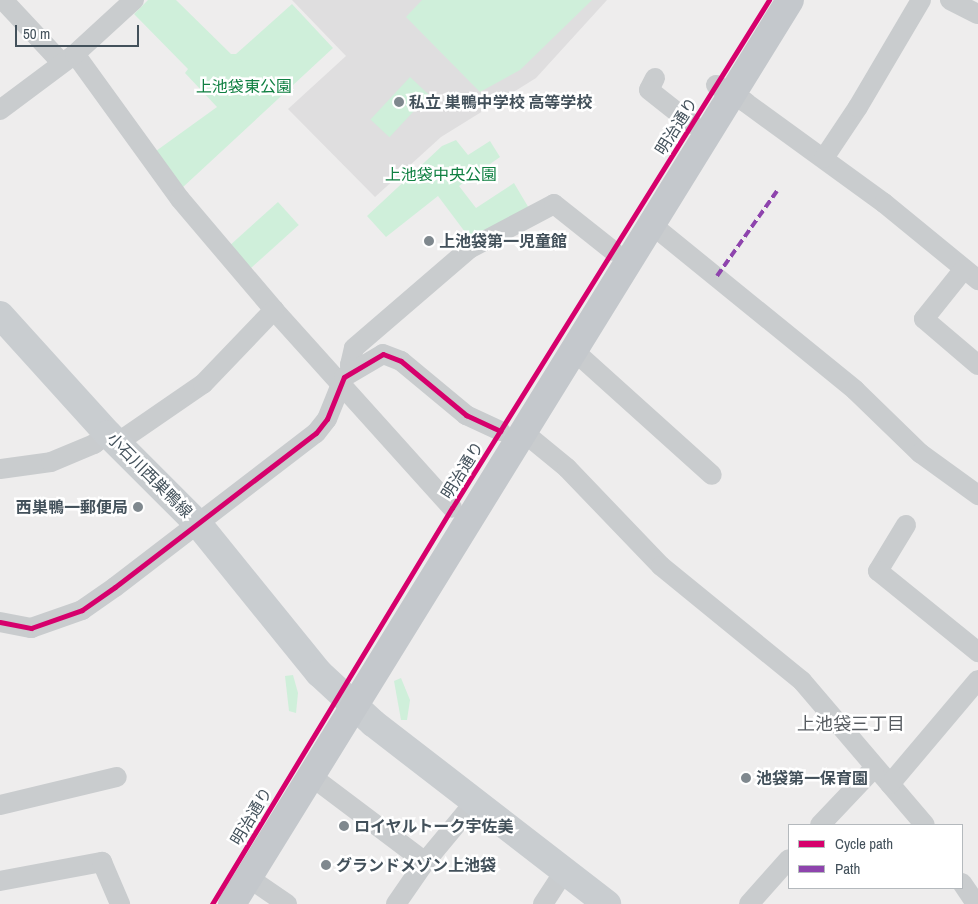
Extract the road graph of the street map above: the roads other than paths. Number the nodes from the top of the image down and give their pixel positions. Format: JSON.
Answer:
{"nodes":[{"id":1,"x":3,"y":0,"type":"edge"},
{"id":2,"x":134,"y":0,"type":"edge"},
{"id":3,"x":769,"y":0,"type":"edge"},
{"id":4,"x":790,"y":0,"type":"edge"},
{"id":5,"x":921,"y":0,"type":"edge"},
{"id":6,"x":950,"y":0,"type":"edge"},
{"id":7,"x":978,"y":14,"type":"edge"},
{"id":8,"x":68,"y":59,"type":"junction"},
{"id":9,"x":655,"y":78,"type":"dead end"},
{"id":10,"x":723,"y":89,"type":"junction"},
{"id":11,"x":0,"y":110,"type":"edge"},
{"id":12,"x":692,"y":124,"type":"junction"},
{"id":13,"x":824,"y":158,"type":"junction"},
{"id":14,"x":651,"y":224,"type":"junction"},
{"id":15,"x":613,"y":252,"type":"junction"},
{"id":16,"x":971,"y":275,"type":"edge"},
{"id":17,"x":274,"y":310,"type":"junction"},
{"id":18,"x":0,"y":315,"type":"edge"},
{"id":19,"x":572,"y":349,"type":"junction"},
{"id":20,"x":978,"y":365,"type":"edge"},
{"id":21,"x":347,"y":377,"type":"junction"},
{"id":22,"x":512,"y":431,"type":"junction"},
{"id":23,"x":113,"y":438,"type":"junction"},
{"id":24,"x":0,"y":469,"type":"edge"},
{"id":25,"x":712,"y":475,"type":"dead end"},
{"id":26,"x":978,"y":495,"type":"edge"},
{"id":27,"x":452,"y":508,"type":"junction"},
{"id":28,"x":199,"y":525,"type":"junction"},
{"id":29,"x":906,"y":525,"type":"dead end"},
{"id":30,"x":0,"y":622,"type":"edge"},
{"id":31,"x":978,"y":652,"type":"edge"},
{"id":32,"x":978,"y":680,"type":"edge"},
{"id":33,"x":347,"y":700,"type":"junction"},
{"id":34,"x":874,"y":768,"type":"junction"},
{"id":35,"x":311,"y":776,"type":"junction"},
{"id":36,"x":117,"y":777,"type":"dead end"},
{"id":37,"x":890,"y":784,"type":"junction"},
{"id":38,"x":474,"y":803,"type":"junction"},
{"id":39,"x":0,"y":805,"type":"edge"},
{"id":40,"x":821,"y":824,"type":"edge"},
{"id":41,"x":924,"y":824,"type":"edge"},
{"id":42,"x":788,"y":860,"type":"edge"},
{"id":43,"x":425,"y":862,"type":"junction"},
{"id":44,"x":564,"y":872,"type":"junction"},
{"id":45,"x":248,"y":878,"type":"junction"},
{"id":46,"x":0,"y":881,"type":"edge"},
{"id":47,"x":963,"y":884,"type":"edge"},
{"id":48,"x":120,"y":904,"type":"edge"},
{"id":49,"x":212,"y":904,"type":"edge"},
{"id":50,"x":232,"y":904,"type":"edge"},
{"id":51,"x":287,"y":904,"type":"edge"},
{"id":52,"x":396,"y":904,"type":"edge"},
{"id":53,"x":543,"y":904,"type":"edge"},
{"id":54,"x":607,"y":904,"type":"edge"},
{"id":55,"x":749,"y":904,"type":"edge"},
{"id":56,"x":976,"y":904,"type":"edge"}],
"edges":[{"from":1,"to":8,"type":"street"},
{"from":2,"to":8,"type":"street"},
{"from":3,"to":10,"type":"main road","name":"明治通り"},
{"from":4,"to":10,"type":"main road","name":"明治通り"},
{"from":5,"to":13,"type":"street"},
{"from":6,"to":7,"type":"street"},
{"from":8,"to":11,"type":"street"},
{"from":8,"to":17,"type":"street"},
{"from":9,"to":12,"type":"street"},
{"from":10,"to":12,"type":"main road","name":"明治通り"},
{"from":10,"to":13,"type":"street"},
{"from":10,"to":14,"type":"main road","name":"明治通り"},
{"from":12,"to":15,"type":"main road","name":"明治通り"},
{"from":13,"to":16,"type":"street"},
{"from":14,"to":19,"type":"main road","name":"明治通り"},
{"from":14,"to":26,"type":"street"},
{"from":15,"to":21,"type":"street"},
{"from":15,"to":22,"type":"main road","name":"明治通り"},
{"from":16,"to":20,"type":"street"},
{"from":17,"to":21,"type":"street"},
{"from":17,"to":23,"type":"street"},
{"from":18,"to":23,"type":"main road","name":"小石川西巣鴨線"},
{"from":19,"to":22,"type":"main road","name":"明治通り"},
{"from":19,"to":25,"type":"street"},
{"from":21,"to":22,"type":"street"},
{"from":21,"to":27,"type":"street"},
{"from":21,"to":28,"type":"street"},
{"from":22,"to":27,"type":"main road","name":"明治通り"},
{"from":22,"to":33,"type":"main road","name":"明治通り"},
{"from":22,"to":34,"type":"street"},
{"from":23,"to":24,"type":"street"},
{"from":23,"to":28,"type":"main road","name":"小石川西巣鴨線"},
{"from":27,"to":33,"type":"main road","name":"明治通り"},
{"from":28,"to":30,"type":"street"},
{"from":28,"to":33,"type":"main road","name":"小石川西巣鴨線"},
{"from":29,"to":31,"type":"street"},
{"from":32,"to":37,"type":"street"},
{"from":33,"to":35,"type":"main road","name":"明治通り"},
{"from":33,"to":38,"type":"main road","name":"小石川西巣鴨線"},
{"from":33,"to":49,"type":"main road","name":"明治通り"},
{"from":34,"to":37,"type":"street"},
{"from":34,"to":40,"type":"street"},
{"from":35,"to":43,"type":"street"},
{"from":35,"to":45,"type":"main road","name":"明治通り"},
{"from":36,"to":39,"type":"street"},
{"from":37,"to":41,"type":"street"},
{"from":38,"to":43,"type":"street"},
{"from":38,"to":44,"type":"main road","name":"小石川西巣鴨線"},
{"from":42,"to":55,"type":"street"},
{"from":43,"to":52,"type":"street"},
{"from":44,"to":53,"type":"street"},
{"from":44,"to":54,"type":"main road","name":"小石川西巣鴨線"},
{"from":45,"to":50,"type":"main road","name":"明治通り"},
{"from":45,"to":51,"type":"street"},
{"from":46,"to":48,"type":"street"},
{"from":47,"to":56,"type":"street"}]}
